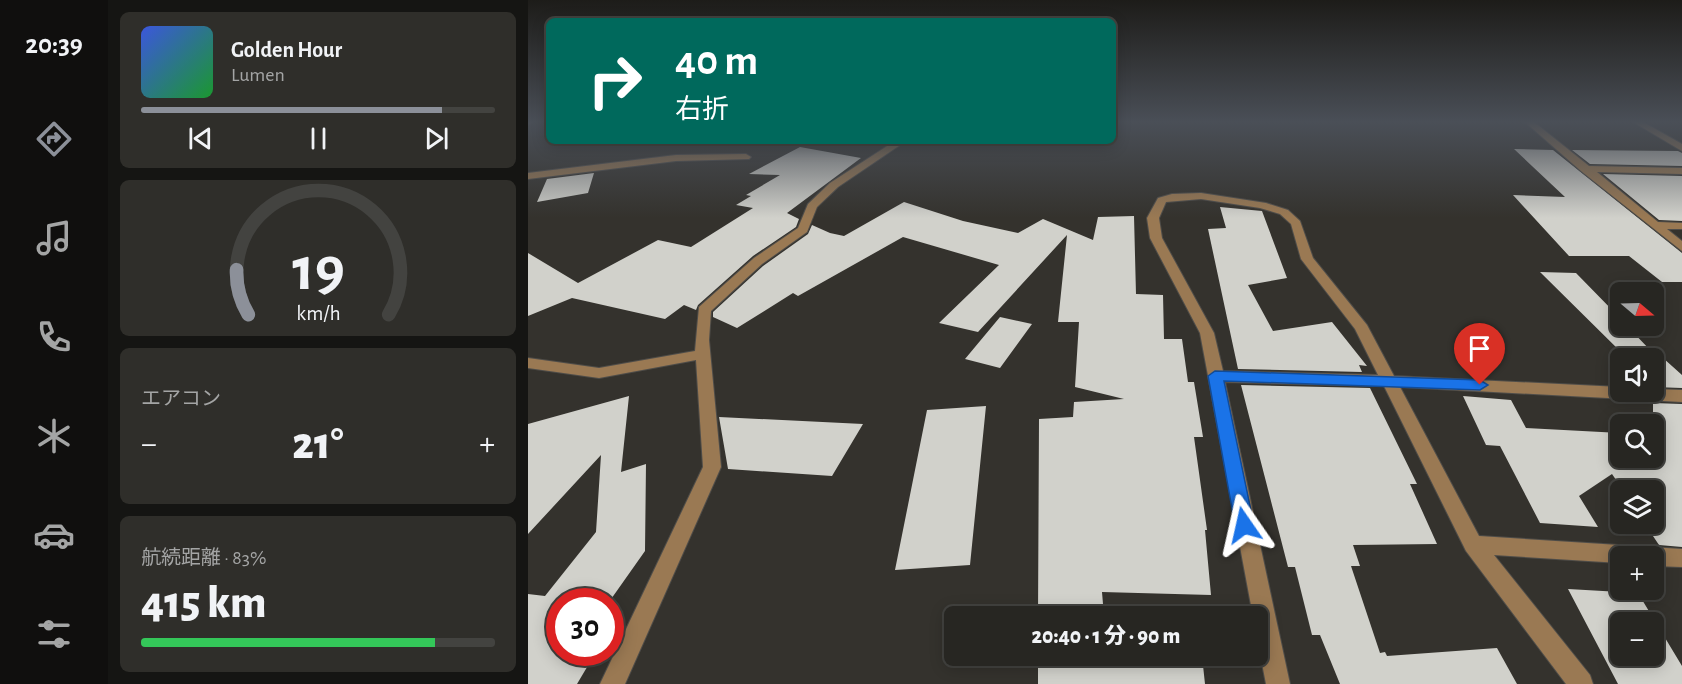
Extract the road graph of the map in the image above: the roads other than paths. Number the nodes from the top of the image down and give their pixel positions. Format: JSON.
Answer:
{"nodes":[{"id":1,"x":881,"y":154,"type":"edge"},
{"id":2,"x":1567,"y":154,"type":"edge"},
{"id":3,"x":746,"y":157,"type":"dead end"},
{"id":4,"x":1585,"y":169,"type":"junction"},
{"id":5,"x":1682,"y":171,"type":"edge"},
{"id":6,"x":528,"y":176,"type":"edge"},
{"id":7,"x":1656,"y":225,"type":"junction"},
{"id":8,"x":1682,"y":226,"type":"edge"},
{"id":9,"x":1682,"y":247,"type":"edge"},
{"id":10,"x":704,"y":354,"type":"junction"},
{"id":11,"x":528,"y":363,"type":"edge"},
{"id":12,"x":1215,"y":376,"type":"junction"},
{"id":13,"x":1391,"y":381,"type":"junction"},
{"id":14,"x":1682,"y":396,"type":"edge"},
{"id":15,"x":1473,"y":545,"type":"junction"},
{"id":16,"x":1610,"y":553,"type":"edge"},
{"id":17,"x":1664,"y":557,"type":"edge"},
{"id":18,"x":1682,"y":558,"type":"edge"},
{"id":19,"x":612,"y":684,"type":"edge"},
{"id":20,"x":1278,"y":684,"type":"edge"},
{"id":21,"x":1581,"y":684,"type":"edge"}],
"edges":[{"from":1,"to":10,"type":"street"},
{"from":2,"to":4,"type":"street"},
{"from":3,"to":6,"type":"street"},
{"from":4,"to":5,"type":"street"},
{"from":4,"to":7,"type":"street"},
{"from":7,"to":8,"type":"street"},
{"from":7,"to":9,"type":"street"},
{"from":10,"to":11,"type":"street"},
{"from":10,"to":19,"type":"street"},
{"from":12,"to":13,"type":"street"},
{"from":12,"to":13,"type":"street"},
{"from":12,"to":20,"type":"street"},
{"from":13,"to":14,"type":"street"},
{"from":13,"to":15,"type":"street"},
{"from":15,"to":16,"type":"street"},
{"from":15,"to":21,"type":"street"},
{"from":17,"to":18,"type":"street"}]}
